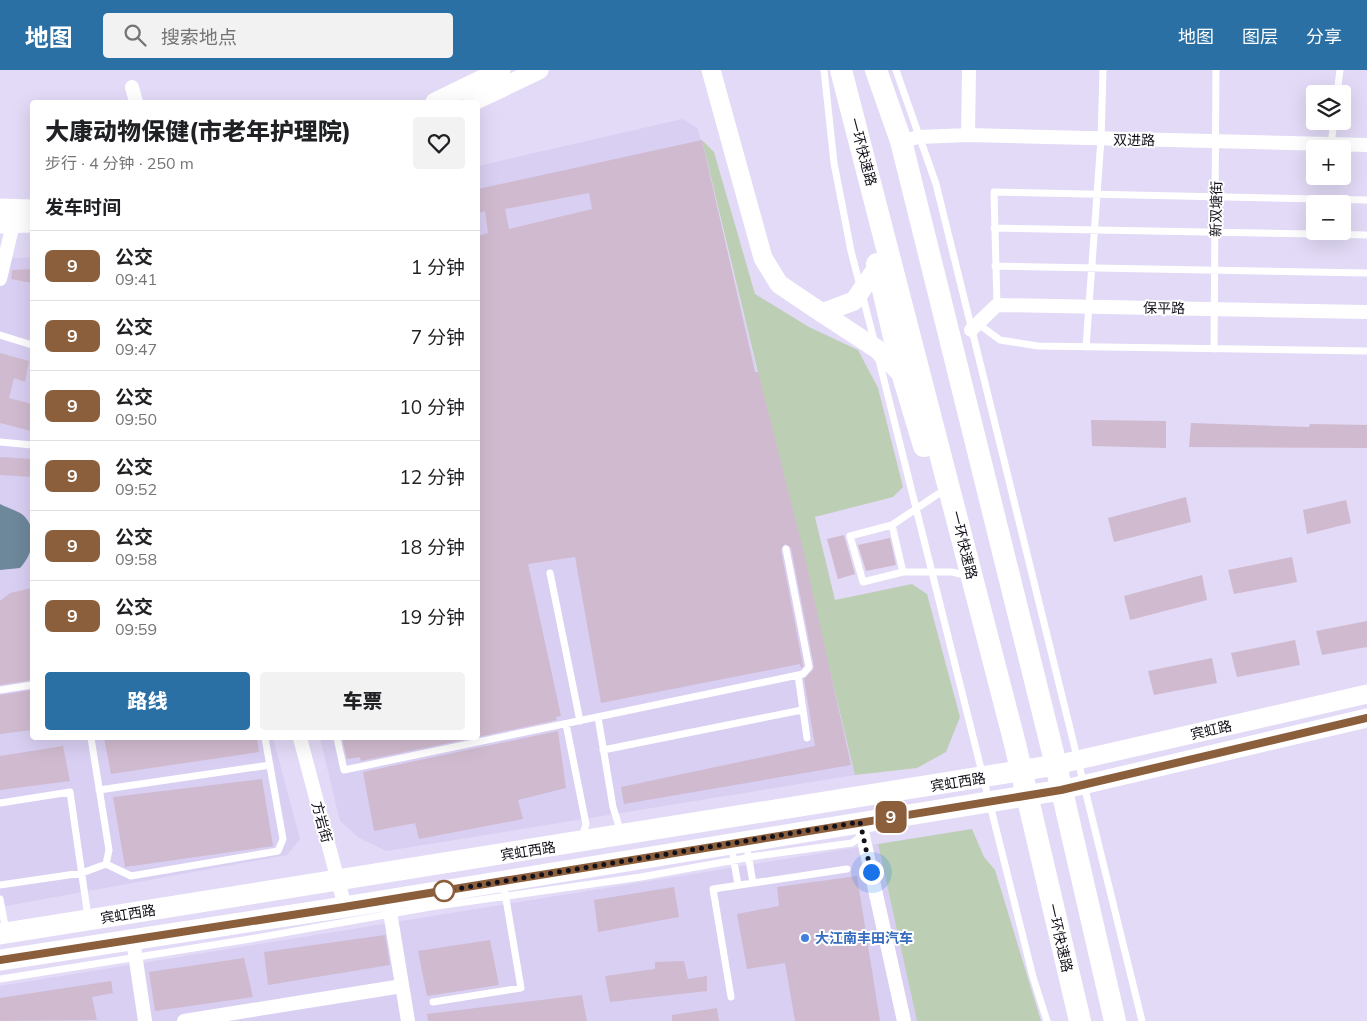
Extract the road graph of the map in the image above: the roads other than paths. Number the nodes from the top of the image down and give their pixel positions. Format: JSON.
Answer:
{"nodes":[{"id":1,"x":501,"y":70,"type":"edge"},
{"id":2,"x":539,"y":70,"type":"edge"},
{"id":3,"x":711,"y":70,"type":"edge"},
{"id":4,"x":824,"y":70,"type":"edge"},
{"id":5,"x":837,"y":70,"type":"edge"},
{"id":6,"x":841,"y":70,"type":"edge"},
{"id":7,"x":868,"y":70,"type":"edge"},
{"id":8,"x":876,"y":70,"type":"edge"},
{"id":9,"x":896,"y":70,"type":"edge"},
{"id":10,"x":969,"y":70,"type":"edge"},
{"id":11,"x":1103,"y":70,"type":"edge"},
{"id":12,"x":1216,"y":70,"type":"edge"},
{"id":13,"x":1340,"y":70,"type":"edge"},
{"id":14,"x":1338,"y":85,"type":"edge"},
{"id":15,"x":132,"y":88,"type":"dead end"},
{"id":16,"x":135,"y":100,"type":"edge"},
{"id":17,"x":439,"y":100,"type":"edge"},
{"id":18,"x":476,"y":100,"type":"edge"},
{"id":19,"x":968,"y":135,"type":"junction"},
{"id":20,"x":910,"y":139,"type":"junction"},
{"id":21,"x":1101,"y":139,"type":"junction"},
{"id":22,"x":1216,"y":141,"type":"junction"},
{"id":23,"x":1306,"y":143,"type":"edge"},
{"id":24,"x":1351,"y":145,"type":"edge"},
{"id":25,"x":1367,"y":145,"type":"edge"},
{"id":26,"x":1096,"y":194,"type":"junction"},
{"id":27,"x":1216,"y":197,"type":"junction"},
{"id":28,"x":1367,"y":200,"type":"edge"},
{"id":29,"x":0,"y":208,"type":"edge"},
{"id":30,"x":30,"y":209,"type":"edge"},
{"id":31,"x":7,"y":224,"type":"edge"},
{"id":32,"x":30,"y":224,"type":"edge"},
{"id":33,"x":994,"y":228,"type":"junction"},
{"id":34,"x":1093,"y":229,"type":"junction"},
{"id":35,"x":1216,"y":232,"type":"junction"},
{"id":36,"x":1367,"y":235,"type":"edge"},
{"id":37,"x":878,"y":266,"type":"junction"},
{"id":38,"x":996,"y":266,"type":"junction"},
{"id":39,"x":1090,"y":268,"type":"junction"},
{"id":40,"x":1215,"y":270,"type":"junction"},
{"id":41,"x":1367,"y":272,"type":"edge"},
{"id":42,"x":1,"y":274,"type":"edge"},
{"id":43,"x":862,"y":292,"type":"junction"},
{"id":44,"x":997,"y":305,"type":"junction"},
{"id":45,"x":1088,"y":306,"type":"junction"},
{"id":46,"x":1215,"y":309,"type":"junction"},
{"id":47,"x":1367,"y":312,"type":"edge"},
{"id":48,"x":822,"y":314,"type":"junction"},
{"id":49,"x":974,"y":327,"type":"junction"},
{"id":50,"x":0,"y":334,"type":"edge"},
{"id":51,"x":30,"y":344,"type":"edge"},
{"id":52,"x":1086,"y":347,"type":"junction"},
{"id":53,"x":876,"y":349,"type":"junction"},
{"id":54,"x":1214,"y":349,"type":"junction"},
{"id":55,"x":1367,"y":352,"type":"edge"},
{"id":56,"x":903,"y":376,"type":"junction"},
{"id":57,"x":0,"y":442,"type":"edge"},
{"id":58,"x":30,"y":445,"type":"edge"},
{"id":59,"x":938,"y":494,"type":"junction"},
{"id":60,"x":917,"y":506,"type":"junction"},
{"id":61,"x":892,"y":525,"type":"junction"},
{"id":62,"x":786,"y":549,"type":"dead end"},
{"id":63,"x":550,"y":572,"type":"dead end"},
{"id":64,"x":903,"y":572,"type":"junction"},
{"id":65,"x":933,"y":572,"type":"junction"},
{"id":66,"x":960,"y":574,"type":"junction"},
{"id":67,"x":798,"y":675,"type":"junction"},
{"id":68,"x":30,"y":685,"type":"edge"},
{"id":69,"x":0,"y":690,"type":"edge"},
{"id":70,"x":1367,"y":694,"type":"edge"},
{"id":71,"x":802,"y":710,"type":"junction"},
{"id":72,"x":598,"y":717,"type":"junction"},
{"id":73,"x":1367,"y":718,"type":"edge"},
{"id":74,"x":580,"y":721,"type":"junction"},
{"id":75,"x":566,"y":724,"type":"junction"},
{"id":76,"x":807,"y":738,"type":"dead end"},
{"id":77,"x":91,"y":740,"type":"edge"},
{"id":78,"x":265,"y":740,"type":"edge"},
{"id":79,"x":301,"y":740,"type":"edge"},
{"id":80,"x":337,"y":740,"type":"edge"},
{"id":81,"x":603,"y":750,"type":"junction"},
{"id":82,"x":1079,"y":760,"type":"junction"},
{"id":83,"x":270,"y":765,"type":"junction"},
{"id":84,"x":1056,"y":765,"type":"junction"},
{"id":85,"x":1008,"y":774,"type":"junction"},
{"id":86,"x":984,"y":778,"type":"junction"},
{"id":87,"x":1085,"y":784,"type":"junction"},
{"id":88,"x":99,"y":790,"type":"junction"},
{"id":89,"x":1061,"y":790,"type":"junction"},
{"id":90,"x":1013,"y":798,"type":"junction"},
{"id":91,"x":990,"y":801,"type":"junction"},
{"id":92,"x":0,"y":803,"type":"edge"},
{"id":93,"x":862,"y":828,"type":"junction"},
{"id":94,"x":622,"y":836,"type":"junction"},
{"id":95,"x":580,"y":842,"type":"junction"},
{"id":96,"x":740,"y":851,"type":"junction"},
{"id":97,"x":106,"y":864,"type":"junction"},
{"id":98,"x":847,"y":869,"type":"dead end"},
{"id":99,"x":82,"y":873,"type":"junction"},
{"id":100,"x":338,"y":881,"type":"junction"},
{"id":101,"x":753,"y":883,"type":"junction"},
{"id":102,"x":0,"y":885,"type":"edge"},
{"id":103,"x":738,"y":886,"type":"junction"},
{"id":104,"x":504,"y":889,"type":"junction"},
{"id":105,"x":0,"y":899,"type":"edge"},
{"id":106,"x":344,"y":907,"type":"junction"},
{"id":107,"x":389,"y":907,"type":"junction"},
{"id":108,"x":88,"y":920,"type":"junction"},
{"id":109,"x":3,"y":933,"type":"edge"},
{"id":110,"x":134,"y":949,"type":"junction"},
{"id":111,"x":0,"y":960,"type":"edge"},
{"id":112,"x":0,"y":979,"type":"edge"},
{"id":113,"x":402,"y":986,"type":"junction"},
{"id":114,"x":731,"y":997,"type":"dead end"},
{"id":115,"x":433,"y":1002,"type":"dead end"},
{"id":116,"x":146,"y":1021,"type":"edge"},
{"id":117,"x":184,"y":1021,"type":"edge"},
{"id":118,"x":408,"y":1021,"type":"edge"},
{"id":119,"x":904,"y":1021,"type":"edge"},
{"id":120,"x":1047,"y":1021,"type":"edge"},
{"id":121,"x":1067,"y":1021,"type":"edge"},
{"id":122,"x":1080,"y":1021,"type":"edge"},
{"id":123,"x":1107,"y":1021,"type":"edge"},
{"id":124,"x":1116,"y":1021,"type":"edge"},
{"id":125,"x":1142,"y":1021,"type":"edge"}],
"edges":[{"from":1,"to":17,"type":"main road"},
{"from":2,"to":18,"type":"main road"},
{"from":3,"to":48,"type":"main road"},
{"from":4,"to":43,"type":"lane"},
{"from":5,"to":37,"type":"highway"},
{"from":6,"to":122,"type":"highway","name":"一环快速路"},
{"from":7,"to":123,"type":"highway","name":"一环快速路"},
{"from":8,"to":20,"type":"highway"},
{"from":9,"to":20,"type":"lane"},
{"from":10,"to":19,"type":"street"},
{"from":11,"to":21,"type":"lane"},
{"from":12,"to":22,"type":"lane","name":"新双塘街"},
{"from":13,"to":14,"type":"lane"},
{"from":15,"to":16,"type":"street"},
{"from":19,"to":20,"type":"street","name":"双进路"},
{"from":19,"to":21,"type":"street","name":"双进路"},
{"from":20,"to":49,"type":"lane"},
{"from":20,"to":84,"type":"highway"},
{"from":21,"to":22,"type":"street","name":"双进路"},
{"from":21,"to":26,"type":"lane"},
{"from":22,"to":23,"type":"street","name":"双进路"},
{"from":22,"to":27,"type":"lane","name":"新双塘街"},
{"from":24,"to":25,"type":"street","name":"双进路"},
{"from":26,"to":27,"type":"lane"},
{"from":26,"to":33,"type":"lane"},
{"from":26,"to":34,"type":"lane"},
{"from":27,"to":28,"type":"lane"},
{"from":27,"to":35,"type":"lane","name":"新双塘街"},
{"from":29,"to":30,"type":"main road"},
{"from":31,"to":32,"type":"main road"},
{"from":31,"to":42,"type":"street"},
{"from":33,"to":34,"type":"lane"},
{"from":33,"to":38,"type":"lane"},
{"from":34,"to":35,"type":"lane"},
{"from":34,"to":39,"type":"lane"},
{"from":35,"to":36,"type":"lane"},
{"from":35,"to":40,"type":"lane","name":"新双塘街"},
{"from":37,"to":43,"type":"main road"},
{"from":37,"to":56,"type":"highway"},
{"from":38,"to":39,"type":"lane"},
{"from":38,"to":44,"type":"lane"},
{"from":39,"to":40,"type":"lane"},
{"from":39,"to":45,"type":"lane"},
{"from":40,"to":41,"type":"lane"},
{"from":40,"to":46,"type":"lane","name":"新双塘街"},
{"from":43,"to":48,"type":"main road"},
{"from":43,"to":53,"type":"lane"},
{"from":44,"to":45,"type":"street","name":"保平路"},
{"from":44,"to":49,"type":"street"},
{"from":45,"to":46,"type":"street","name":"保平路"},
{"from":45,"to":52,"type":"lane"},
{"from":46,"to":47,"type":"street","name":"保平路"},
{"from":46,"to":54,"type":"lane","name":"新双塘街"},
{"from":48,"to":53,"type":"main road"},
{"from":49,"to":52,"type":"lane"},
{"from":49,"to":82,"type":"lane"},
{"from":50,"to":51,"type":"lane"},
{"from":52,"to":54,"type":"lane"},
{"from":53,"to":56,"type":"main road"},
{"from":53,"to":60,"type":"lane"},
{"from":54,"to":55,"type":"lane"},
{"from":56,"to":59,"type":"highway"},
{"from":57,"to":58,"type":"lane"},
{"from":59,"to":60,"type":"lane"},
{"from":59,"to":66,"type":"highway"},
{"from":60,"to":61,"type":"lane"},
{"from":60,"to":65,"type":"lane"},
{"from":61,"to":64,"type":"lane"},
{"from":61,"to":64,"type":"lane"},
{"from":62,"to":67,"type":"lane"},
{"from":63,"to":74,"type":"lane"},
{"from":64,"to":65,"type":"lane"},
{"from":65,"to":66,"type":"lane"},
{"from":65,"to":86,"type":"lane"},
{"from":66,"to":85,"type":"highway"},
{"from":67,"to":71,"type":"lane"},
{"from":67,"to":72,"type":"lane"},
{"from":68,"to":69,"type":"lane"},
{"from":70,"to":82,"type":"main road","name":"宾虹路"},
{"from":71,"to":76,"type":"lane"},
{"from":71,"to":81,"type":"lane"},
{"from":72,"to":74,"type":"lane"},
{"from":72,"to":81,"type":"lane"},
{"from":73,"to":87,"type":"main road","name":"宾虹路"},
{"from":74,"to":75,"type":"lane"},
{"from":75,"to":80,"type":"lane"},
{"from":75,"to":95,"type":"lane"},
{"from":77,"to":88,"type":"lane"},
{"from":78,"to":83,"type":"lane"},
{"from":79,"to":100,"type":"street","name":"方岩街"},
{"from":81,"to":94,"type":"lane"},
{"from":82,"to":84,"type":"main road","name":"宾虹路"},
{"from":82,"to":87,"type":"lane"},
{"from":83,"to":88,"type":"lane"},
{"from":83,"to":97,"type":"lane"},
{"from":84,"to":85,"type":"main road","name":"宾虹西路"},
{"from":84,"to":89,"type":"highway"},
{"from":85,"to":86,"type":"main road","name":"宾虹西路"},
{"from":85,"to":90,"type":"highway"},
{"from":86,"to":91,"type":"lane"},
{"from":86,"to":94,"type":"main road","name":"宾虹西路"},
{"from":87,"to":89,"type":"main road","name":"宾虹路"},
{"from":87,"to":125,"type":"lane"},
{"from":88,"to":97,"type":"lane"},
{"from":89,"to":90,"type":"main road","name":"宾虹西路"},
{"from":89,"to":124,"type":"highway"},
{"from":90,"to":91,"type":"main road","name":"宾虹西路"},
{"from":90,"to":121,"type":"highway"},
{"from":91,"to":93,"type":"main road","name":"宾虹西路"},
{"from":91,"to":120,"type":"lane"},
{"from":92,"to":99,"type":"lane"},
{"from":93,"to":96,"type":"main road","name":"宾虹西路"},
{"from":93,"to":119,"type":"street"},
{"from":94,"to":95,"type":"main road","name":"宾虹西路"},
{"from":95,"to":100,"type":"main road","name":"宾虹西路"},
{"from":96,"to":101,"type":"lane"},
{"from":96,"to":103,"type":"lane"},
{"from":96,"to":104,"type":"main road","name":"宾虹西路"},
{"from":97,"to":99,"type":"lane"},
{"from":98,"to":101,"type":"lane"},
{"from":99,"to":102,"type":"lane"},
{"from":99,"to":108,"type":"lane"},
{"from":100,"to":106,"type":"street","name":"方岩街"},
{"from":100,"to":108,"type":"main road","name":"宾虹西路"},
{"from":101,"to":103,"type":"lane"},
{"from":103,"to":114,"type":"lane"},
{"from":104,"to":107,"type":"main road","name":"宾虹西路"},
{"from":104,"to":115,"type":"lane"},
{"from":105,"to":109,"type":"lane"},
{"from":106,"to":107,"type":"main road","name":"宾虹西路"},
{"from":106,"to":110,"type":"main road","name":"宾虹西路"},
{"from":107,"to":110,"type":"lane"},
{"from":107,"to":113,"type":"street"},
{"from":108,"to":109,"type":"main road","name":"宾虹西路"},
{"from":110,"to":111,"type":"main road","name":"宾虹西路"},
{"from":110,"to":112,"type":"lane"},
{"from":110,"to":116,"type":"street"},
{"from":113,"to":117,"type":"street"},
{"from":113,"to":118,"type":"street"}]}
